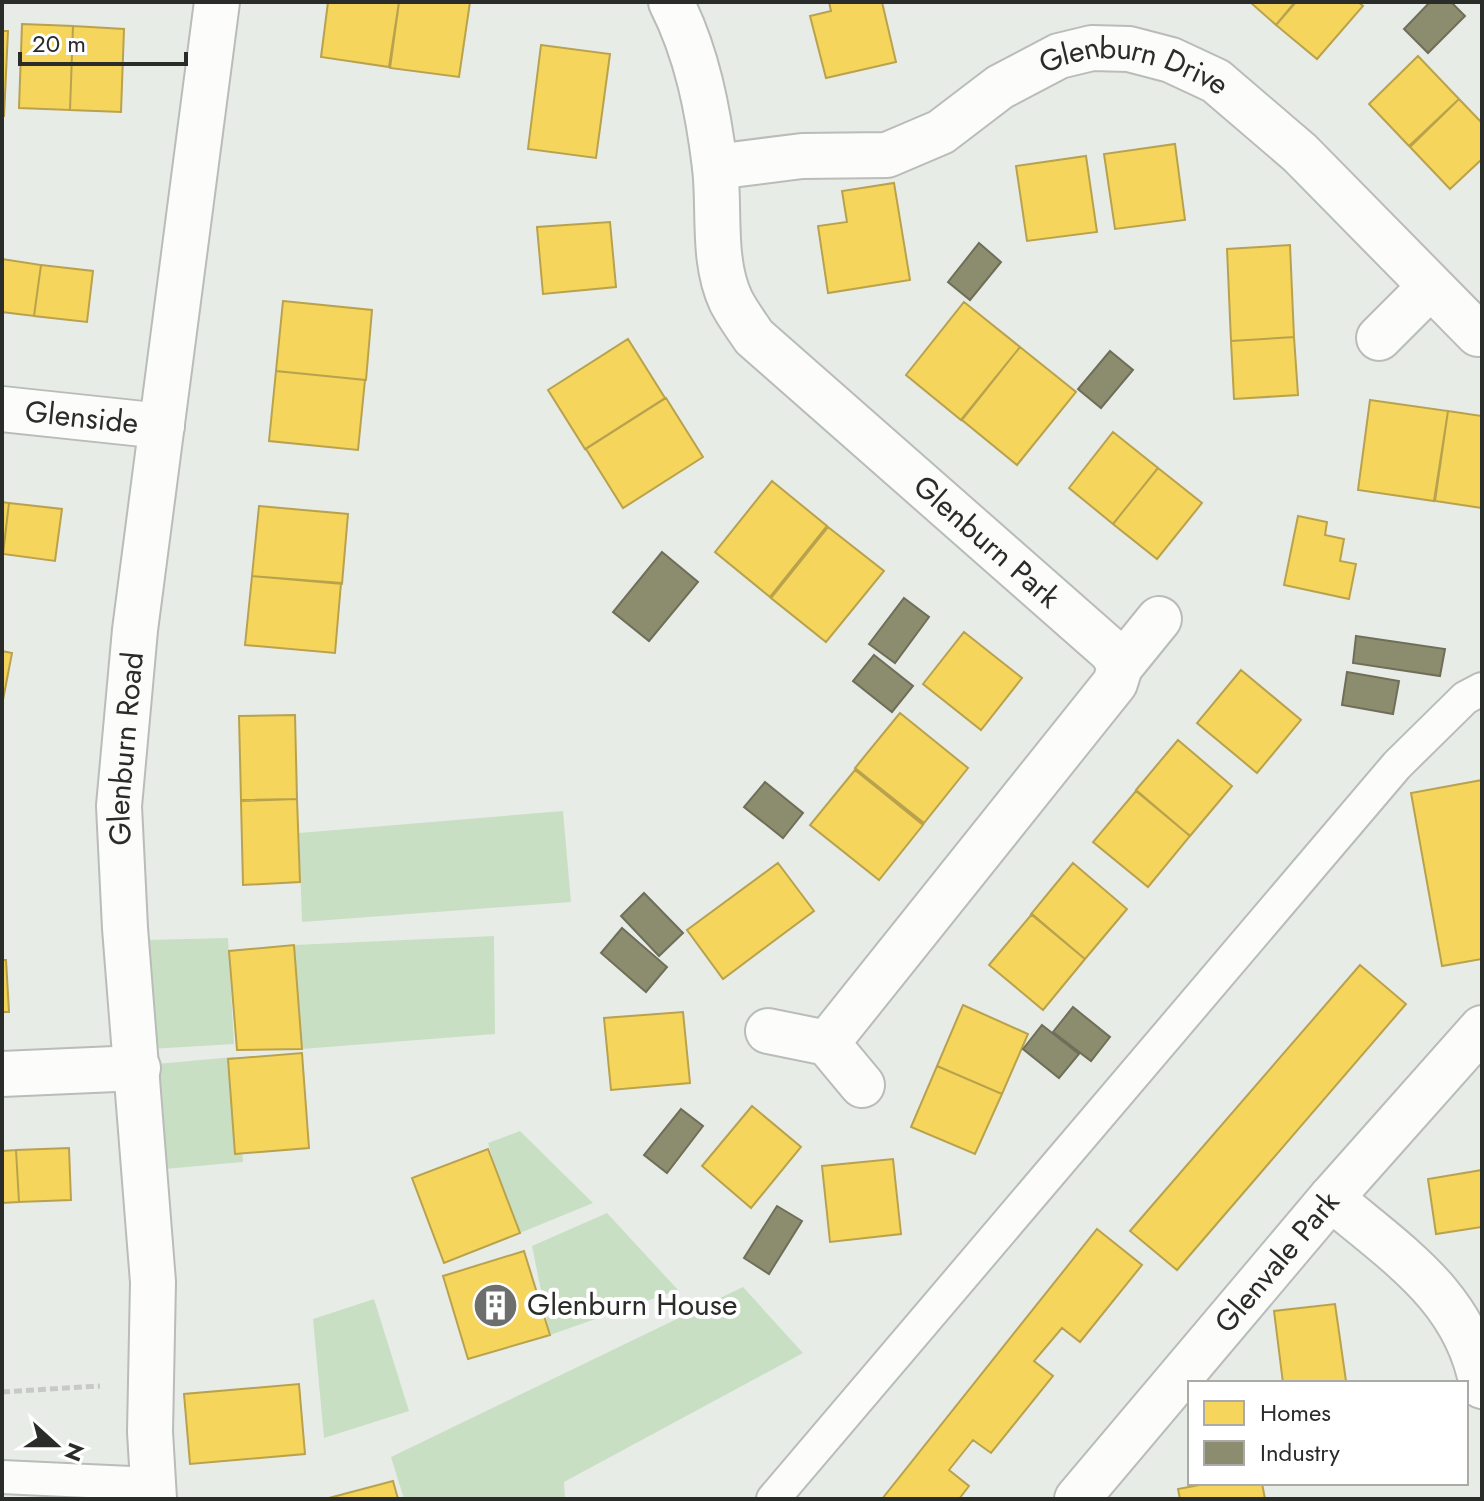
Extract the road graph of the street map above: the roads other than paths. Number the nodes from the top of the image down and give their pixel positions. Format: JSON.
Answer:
{"nodes":[{"id":1,"x":217,"y":2,"type":"edge"},
{"id":2,"x":671,"y":2,"type":"edge"},
{"id":3,"x":715,"y":167,"type":"junction"},
{"id":4,"x":1430,"y":287,"type":"junction"},
{"id":5,"x":1478,"y":334,"type":"dead end"},
{"id":6,"x":1379,"y":338,"type":"dead end"},
{"id":7,"x":2,"y":409,"type":"edge"},
{"id":8,"x":162,"y":426,"type":"junction"},
{"id":9,"x":1159,"y":619,"type":"dead end"},
{"id":10,"x":1120,"y":667,"type":"junction"},
{"id":11,"x":1482,"y":689,"type":"edge"},
{"id":12,"x":1482,"y":1028,"type":"edge"},
{"id":13,"x":768,"y":1031,"type":"dead end"},
{"id":14,"x":827,"y":1043,"type":"junction"},
{"id":15,"x":138,"y":1068,"type":"junction"},
{"id":16,"x":2,"y":1074,"type":"edge"},
{"id":17,"x":862,"y":1085,"type":"dead end"},
{"id":18,"x":1331,"y":1198,"type":"junction"},
{"id":19,"x":1482,"y":1386,"type":"edge"},
{"id":20,"x":2,"y":1477,"type":"edge"},
{"id":21,"x":153,"y":1491,"type":"edge"},
{"id":22,"x":773,"y":1499,"type":"edge"},
{"id":23,"x":1077,"y":1499,"type":"edge"}],
"edges":[{"from":1,"to":8,"type":"street","name":"Glenburn Road"},
{"from":2,"to":3,"type":"street","name":"Glenburn Park"},
{"from":3,"to":4,"type":"street","name":"Glenburn Drive"},
{"from":3,"to":10,"type":"street","name":"Glenburn Park"},
{"from":4,"to":5,"type":"street","name":"Glenburn Drive"},
{"from":4,"to":6,"type":"street"},
{"from":7,"to":8,"type":"street","name":"Glenside"},
{"from":8,"to":15,"type":"street","name":"Glenburn Road"},
{"from":9,"to":10,"type":"street"},
{"from":10,"to":14,"type":"street"},
{"from":11,"to":22,"type":"lane"},
{"from":12,"to":18,"type":"street","name":"Glenvale Park"},
{"from":13,"to":14,"type":"street"},
{"from":14,"to":17,"type":"street"},
{"from":15,"to":16,"type":"street"},
{"from":15,"to":21,"type":"street","name":"Glenburn Road"},
{"from":18,"to":19,"type":"street"},
{"from":18,"to":23,"type":"street","name":"Glenvale Park"},
{"from":20,"to":21,"type":"lane"}]}
